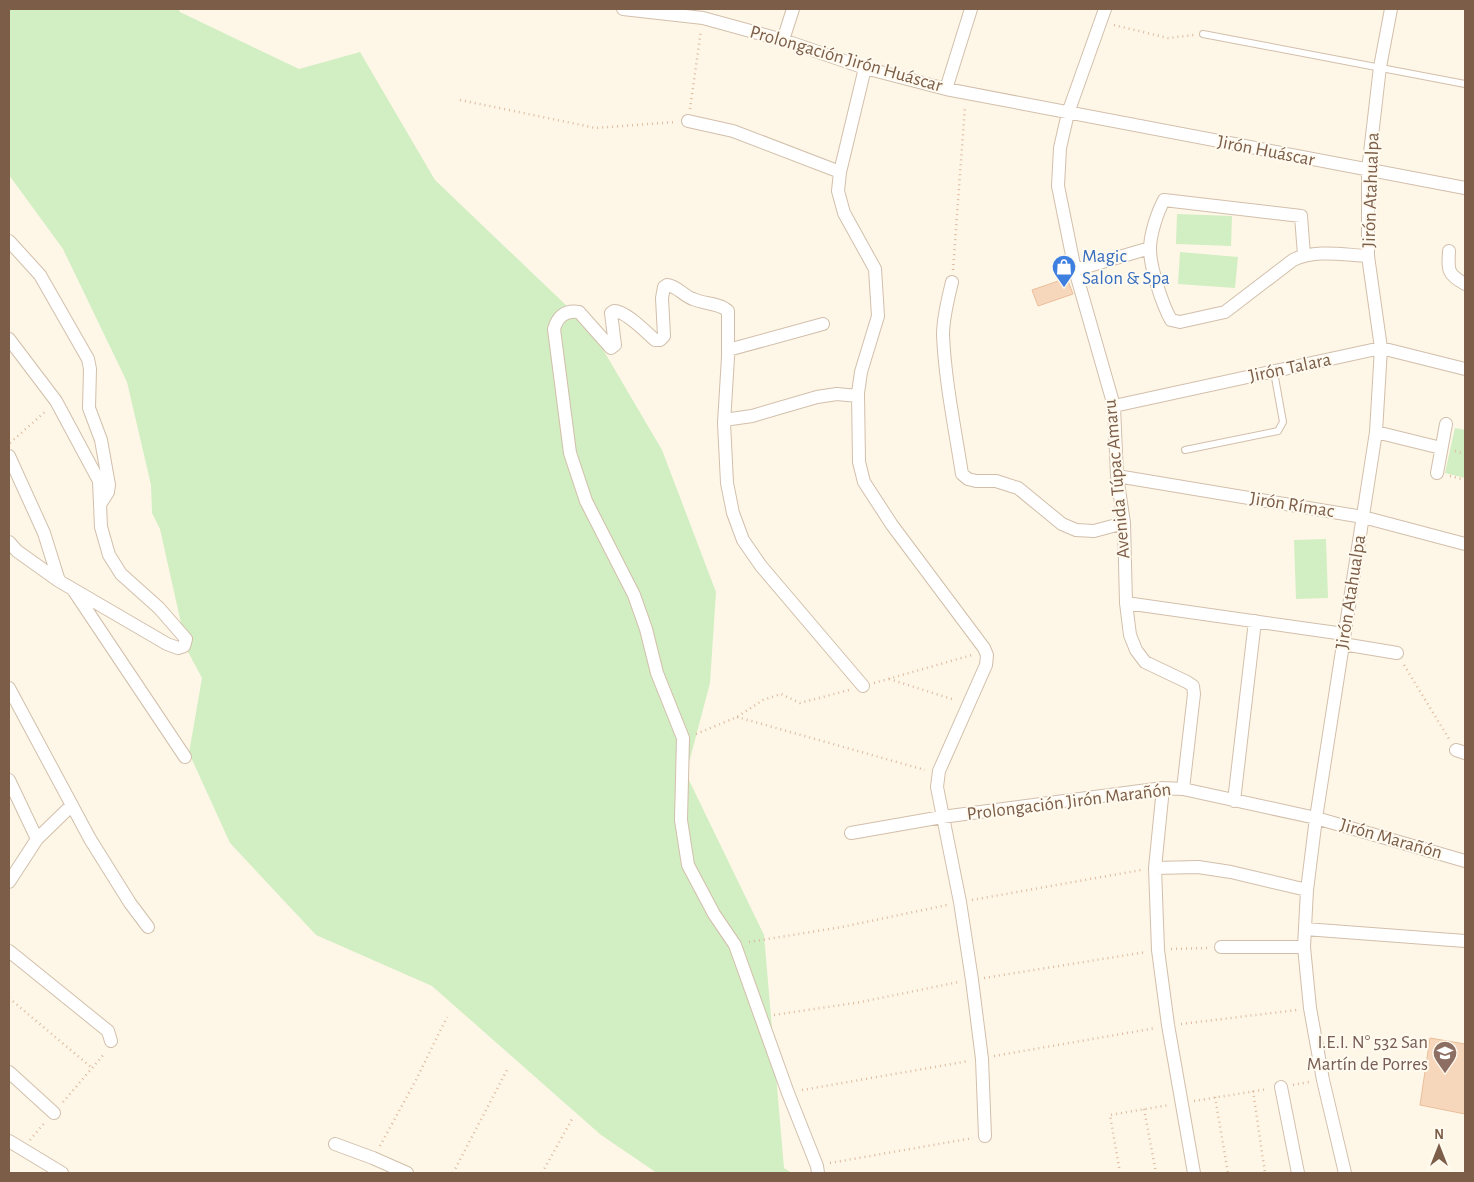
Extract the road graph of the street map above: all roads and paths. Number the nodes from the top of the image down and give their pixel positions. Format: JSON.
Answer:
{"nodes":[{"id":1,"x":623,"y":9,"type":"edge"},
{"id":2,"x":792,"y":9,"type":"edge"},
{"id":3,"x":971,"y":9,"type":"edge"},
{"id":4,"x":1105,"y":9,"type":"edge"},
{"id":5,"x":1391,"y":9,"type":"edge"},
{"id":6,"x":647,"y":11,"type":"edge"},
{"id":7,"x":703,"y":18,"type":"junction"},
{"id":8,"x":1100,"y":22,"type":"junction"},
{"id":9,"x":1203,"y":34,"type":"joint"},
{"id":10,"x":783,"y":40,"type":"junction"},
{"id":11,"x":1380,"y":67,"type":"junction"},
{"id":12,"x":865,"y":68,"type":"junction"},
{"id":13,"x":1465,"y":84,"type":"edge"},
{"id":14,"x":946,"y":89,"type":"junction"},
{"id":15,"x":966,"y":92,"type":"junction"},
{"id":16,"x":460,"y":100,"type":"dead end"},
{"id":17,"x":1068,"y":113,"type":"junction"},
{"id":18,"x":688,"y":121,"type":"junction"},
{"id":19,"x":1368,"y":170,"type":"junction"},
{"id":20,"x":840,"y":172,"type":"junction"},
{"id":21,"x":1465,"y":188,"type":"edge"},
{"id":22,"x":9,"y":241,"type":"edge"},
{"id":23,"x":1150,"y":248,"type":"junction"},
{"id":24,"x":1449,"y":251,"type":"dead end"},
{"id":25,"x":1304,"y":254,"type":"junction"},
{"id":26,"x":1368,"y":256,"type":"junction"},
{"id":27,"x":1075,"y":270,"type":"junction"},
{"id":28,"x":952,"y":282,"type":"joint"},
{"id":29,"x":1465,"y":284,"type":"edge"},
{"id":30,"x":823,"y":324,"type":"dead end"},
{"id":31,"x":9,"y":339,"type":"edge"},
{"id":32,"x":1381,"y":348,"type":"junction"},
{"id":33,"x":728,"y":350,"type":"junction"},
{"id":34,"x":1465,"y":369,"type":"edge"},
{"id":35,"x":1274,"y":372,"type":"junction"},
{"id":36,"x":858,"y":396,"type":"junction"},
{"id":37,"x":56,"y":401,"type":"junction"},
{"id":38,"x":1114,"y":406,"type":"junction"},
{"id":39,"x":724,"y":420,"type":"junction"},
{"id":40,"x":1446,"y":424,"type":"dead end"},
{"id":41,"x":1376,"y":432,"type":"junction"},
{"id":42,"x":9,"y":444,"type":"edge"},
{"id":43,"x":1442,"y":448,"type":"junction"},
{"id":44,"x":1185,"y":450,"type":"dead end"},
{"id":45,"x":9,"y":456,"type":"edge"},
{"id":46,"x":1437,"y":473,"type":"dead end"},
{"id":47,"x":1117,"y":476,"type":"junction"},
{"id":48,"x":99,"y":508,"type":"junction"},
{"id":49,"x":1363,"y":517,"type":"junction"},
{"id":50,"x":1124,"y":522,"type":"junction"},
{"id":51,"x":9,"y":542,"type":"edge"},
{"id":52,"x":1465,"y":544,"type":"edge"},
{"id":53,"x":59,"y":581,"type":"junction"},
{"id":54,"x":72,"y":589,"type":"junction"},
{"id":55,"x":1126,"y":603,"type":"junction"},
{"id":56,"x":1256,"y":621,"type":"junction"},
{"id":57,"x":1344,"y":639,"type":"junction"},
{"id":58,"x":986,"y":652,"type":"junction"},
{"id":59,"x":1397,"y":653,"type":"joint"},
{"id":60,"x":888,"y":679,"type":"junction"},
{"id":61,"x":863,"y":686,"type":"junction"},
{"id":62,"x":9,"y":688,"type":"edge"},
{"id":63,"x":969,"y":704,"type":"junction"},
{"id":64,"x":737,"y":717,"type":"junction"},
{"id":65,"x":683,"y":738,"type":"junction"},
{"id":66,"x":1461,"y":752,"type":"edge"},
{"id":67,"x":185,"y":757,"type":"dead end"},
{"id":68,"x":939,"y":774,"type":"junction"},
{"id":69,"x":9,"y":780,"type":"edge"},
{"id":70,"x":1163,"y":788,"type":"junction"},
{"id":71,"x":1183,"y":789,"type":"junction"},
{"id":72,"x":1234,"y":801,"type":"junction"},
{"id":73,"x":72,"y":805,"type":"junction"},
{"id":74,"x":942,"y":817,"type":"junction"},
{"id":75,"x":1316,"y":818,"type":"junction"},
{"id":76,"x":851,"y":833,"type":"dead end"},
{"id":77,"x":37,"y":839,"type":"junction"},
{"id":78,"x":1465,"y":861,"type":"edge"},
{"id":79,"x":1155,"y":868,"type":"junction"},
{"id":80,"x":9,"y":882,"type":"edge"},
{"id":81,"x":1308,"y":890,"type":"junction"},
{"id":82,"x":960,"y":902,"type":"junction"},
{"id":83,"x":148,"y":928,"type":"dead end"},
{"id":84,"x":1305,"y":929,"type":"junction"},
{"id":85,"x":1465,"y":941,"type":"edge"},
{"id":86,"x":735,"y":945,"type":"junction"},
{"id":87,"x":1221,"y":947,"type":"joint"},
{"id":88,"x":1304,"y":947,"type":"junction"},
{"id":89,"x":1158,"y":950,"type":"junction"},
{"id":90,"x":9,"y":952,"type":"edge"},
{"id":91,"x":972,"y":980,"type":"junction"},
{"id":92,"x":9,"y":998,"type":"edge"},
{"id":93,"x":1310,"y":1008,"type":"junction"},
{"id":94,"x":447,"y":1017,"type":"dead end"},
{"id":95,"x":761,"y":1017,"type":"junction"},
{"id":96,"x":1168,"y":1025,"type":"junction"},
{"id":97,"x":111,"y":1041,"type":"joint"},
{"id":98,"x":982,"y":1058,"type":"junction"},
{"id":99,"x":92,"y":1068,"type":"junction"},
{"id":100,"x":508,"y":1068,"type":"dead end"},
{"id":101,"x":9,"y":1072,"type":"edge"},
{"id":102,"x":1323,"y":1080,"type":"junction"},
{"id":103,"x":1281,"y":1087,"type":"junction"},
{"id":104,"x":1253,"y":1091,"type":"junction"},
{"id":105,"x":788,"y":1093,"type":"junction"},
{"id":106,"x":1216,"y":1098,"type":"junction"},
{"id":107,"x":1182,"y":1103,"type":"junction"},
{"id":108,"x":1144,"y":1109,"type":"junction"},
{"id":109,"x":54,"y":1113,"type":"junction"},
{"id":110,"x":572,"y":1119,"type":"dead end"},
{"id":111,"x":985,"y":1136,"type":"joint"},
{"id":112,"x":9,"y":1141,"type":"edge"},
{"id":113,"x":335,"y":1144,"type":"dead end"},
{"id":114,"x":22,"y":1149,"type":"junction"},
{"id":115,"x":373,"y":1158,"type":"junction"},
{"id":116,"x":817,"y":1170,"type":"edge"},
{"id":117,"x":62,"y":1173,"type":"edge"},
{"id":118,"x":407,"y":1173,"type":"edge"},
{"id":119,"x":453,"y":1173,"type":"edge"},
{"id":120,"x":542,"y":1173,"type":"edge"},
{"id":121,"x":1120,"y":1173,"type":"edge"},
{"id":122,"x":1156,"y":1173,"type":"edge"},
{"id":123,"x":1194,"y":1173,"type":"edge"},
{"id":124,"x":1228,"y":1173,"type":"edge"},
{"id":125,"x":1265,"y":1173,"type":"edge"},
{"id":126,"x":1298,"y":1173,"type":"edge"},
{"id":127,"x":1345,"y":1173,"type":"edge"}],
"edges":[{"from":1,"to":6,"type":"street","name":"Prolongación Jirón Huáscar"},
{"from":2,"to":10,"type":"street"},
{"from":3,"to":14,"type":"street"},
{"from":4,"to":8,"type":"street","name":"Avenida Túpac Amaru"},
{"from":5,"to":11,"type":"street","name":"Jirón Atahualpa"},
{"from":6,"to":7,"type":"street","name":"Prolongación Jirón Huáscar"},
{"from":7,"to":10,"type":"street","name":"Prolongación Jirón Huáscar"},
{"from":7,"to":18,"type":"path"},
{"from":8,"to":9,"type":"path"},
{"from":8,"to":17,"type":"street","name":"Avenida Túpac Amaru"},
{"from":9,"to":11,"type":"lane"},
{"from":10,"to":12,"type":"street","name":"Prolongación Jirón Huáscar"},
{"from":11,"to":13,"type":"lane"},
{"from":11,"to":19,"type":"street","name":"Jirón Atahualpa"},
{"from":12,"to":14,"type":"street","name":"Prolongación Jirón Huáscar"},
{"from":12,"to":20,"type":"street"},
{"from":14,"to":15,"type":"street","name":"Prolongación Jirón Huáscar"},
{"from":15,"to":17,"type":"street","name":"Prolongación Jirón Huáscar"},
{"from":15,"to":28,"type":"path"},
{"from":16,"to":18,"type":"path"},
{"from":17,"to":19,"type":"street","name":"Jirón Huáscar"},
{"from":17,"to":27,"type":"street","name":"Avenida Túpac Amaru"},
{"from":18,"to":20,"type":"street"},
{"from":19,"to":21,"type":"street","name":"Jirón Huáscar"},
{"from":19,"to":26,"type":"street","name":"Jirón Atahualpa"},
{"from":20,"to":36,"type":"street"},
{"from":22,"to":48,"type":"street"},
{"from":23,"to":25,"type":"street"},
{"from":23,"to":25,"type":"street"},
{"from":23,"to":27,"type":"street"},
{"from":24,"to":29,"type":"street"},
{"from":25,"to":26,"type":"street"},
{"from":26,"to":32,"type":"street","name":"Jirón Atahualpa"},
{"from":27,"to":38,"type":"street","name":"Avenida Túpac Amaru"},
{"from":28,"to":50,"type":"street"},
{"from":30,"to":33,"type":"street"},
{"from":31,"to":37,"type":"street"},
{"from":32,"to":34,"type":"street","name":"Jirón Talara"},
{"from":32,"to":35,"type":"street","name":"Jirón Talara"},
{"from":32,"to":41,"type":"street","name":"Jirón Atahualpa"},
{"from":33,"to":39,"type":"street"},
{"from":33,"to":65,"type":"street"},
{"from":35,"to":38,"type":"street","name":"Jirón Talara"},
{"from":35,"to":44,"type":"lane"},
{"from":36,"to":39,"type":"street"},
{"from":36,"to":58,"type":"street"},
{"from":37,"to":42,"type":"path"},
{"from":37,"to":48,"type":"street"},
{"from":38,"to":47,"type":"street","name":"Avenida Túpac Amaru"},
{"from":39,"to":61,"type":"street"},
{"from":40,"to":43,"type":"street"},
{"from":41,"to":43,"type":"street"},
{"from":41,"to":49,"type":"street","name":"Jirón Atahualpa"},
{"from":43,"to":46,"type":"street"},
{"from":45,"to":53,"type":"street"},
{"from":47,"to":49,"type":"street","name":"Jirón Rímac"},
{"from":47,"to":50,"type":"street","name":"Avenida Túpac Amaru"},
{"from":48,"to":54,"type":"street"},
{"from":49,"to":52,"type":"street","name":"Jirón Rímac"},
{"from":49,"to":57,"type":"street","name":"Jirón Atahualpa"},
{"from":50,"to":55,"type":"street","name":"Avenida Túpac Amaru"},
{"from":51,"to":53,"type":"street"},
{"from":53,"to":54,"type":"street"},
{"from":54,"to":67,"type":"street"},
{"from":55,"to":56,"type":"street"},
{"from":55,"to":71,"type":"street","name":"Avenida Túpac Amaru"},
{"from":56,"to":57,"type":"street"},
{"from":56,"to":72,"type":"street"},
{"from":57,"to":59,"type":"street"},
{"from":57,"to":75,"type":"street","name":"Jirón Atahualpa"},
{"from":58,"to":60,"type":"path"},
{"from":58,"to":63,"type":"street"},
{"from":59,"to":66,"type":"path"},
{"from":60,"to":61,"type":"path"},
{"from":60,"to":63,"type":"path"},
{"from":61,"to":64,"type":"path"},
{"from":62,"to":73,"type":"street"},
{"from":63,"to":68,"type":"street"},
{"from":64,"to":65,"type":"path"},
{"from":64,"to":68,"type":"path"},
{"from":65,"to":86,"type":"street"},
{"from":68,"to":74,"type":"street"},
{"from":69,"to":77,"type":"street"},
{"from":70,"to":71,"type":"street","name":"Prolongación Jirón Marañón"},
{"from":70,"to":74,"type":"street","name":"Prolongación Jirón Marañón"},
{"from":70,"to":79,"type":"street"},
{"from":71,"to":72,"type":"street","name":"Prolongación Jirón Marañón"},
{"from":72,"to":75,"type":"street","name":"Prolongación Jirón Marañón"},
{"from":73,"to":77,"type":"street"},
{"from":73,"to":83,"type":"street"},
{"from":74,"to":76,"type":"street","name":"Prolongación Jirón Marañón"},
{"from":74,"to":82,"type":"street"},
{"from":75,"to":78,"type":"street","name":"Jirón Marañón"},
{"from":75,"to":81,"type":"street","name":"Jirón Atahualpa"},
{"from":77,"to":80,"type":"street"},
{"from":79,"to":81,"type":"street"},
{"from":79,"to":82,"type":"path"},
{"from":79,"to":89,"type":"street"},
{"from":81,"to":84,"type":"street","name":"Jirón Atahualpa"},
{"from":82,"to":86,"type":"path"},
{"from":82,"to":91,"type":"street"},
{"from":84,"to":85,"type":"street"},
{"from":84,"to":88,"type":"street","name":"Jirón Atahualpa"},
{"from":86,"to":95,"type":"street"},
{"from":87,"to":88,"type":"street"},
{"from":87,"to":89,"type":"path"},
{"from":88,"to":93,"type":"street","name":"Jirón Atahualpa"},
{"from":89,"to":91,"type":"path"},
{"from":89,"to":96,"type":"street"},
{"from":90,"to":97,"type":"street"},
{"from":91,"to":95,"type":"path"},
{"from":91,"to":98,"type":"street"},
{"from":92,"to":99,"type":"path"},
{"from":93,"to":96,"type":"path"},
{"from":93,"to":102,"type":"street","name":"Jirón Atahualpa"},
{"from":94,"to":115,"type":"path"},
{"from":95,"to":105,"type":"street"},
{"from":96,"to":98,"type":"path"},
{"from":96,"to":107,"type":"street"},
{"from":97,"to":99,"type":"path"},
{"from":98,"to":105,"type":"path"},
{"from":98,"to":111,"type":"street"},
{"from":99,"to":109,"type":"path"},
{"from":100,"to":119,"type":"path"},
{"from":101,"to":109,"type":"street"},
{"from":102,"to":103,"type":"path"},
{"from":102,"to":127,"type":"street","name":"Jirón Atahualpa"},
{"from":103,"to":104,"type":"path"},
{"from":103,"to":126,"type":"street"},
{"from":104,"to":106,"type":"path"},
{"from":104,"to":125,"type":"path"},
{"from":105,"to":116,"type":"street"},
{"from":106,"to":107,"type":"path"},
{"from":106,"to":124,"type":"path"},
{"from":107,"to":108,"type":"path"},
{"from":107,"to":123,"type":"street"},
{"from":108,"to":121,"type":"path"},
{"from":108,"to":122,"type":"path"},
{"from":109,"to":114,"type":"path"},
{"from":110,"to":120,"type":"path"},
{"from":111,"to":116,"type":"path"},
{"from":112,"to":114,"type":"street"},
{"from":113,"to":115,"type":"street"},
{"from":114,"to":117,"type":"street"},
{"from":115,"to":118,"type":"street"}]}
